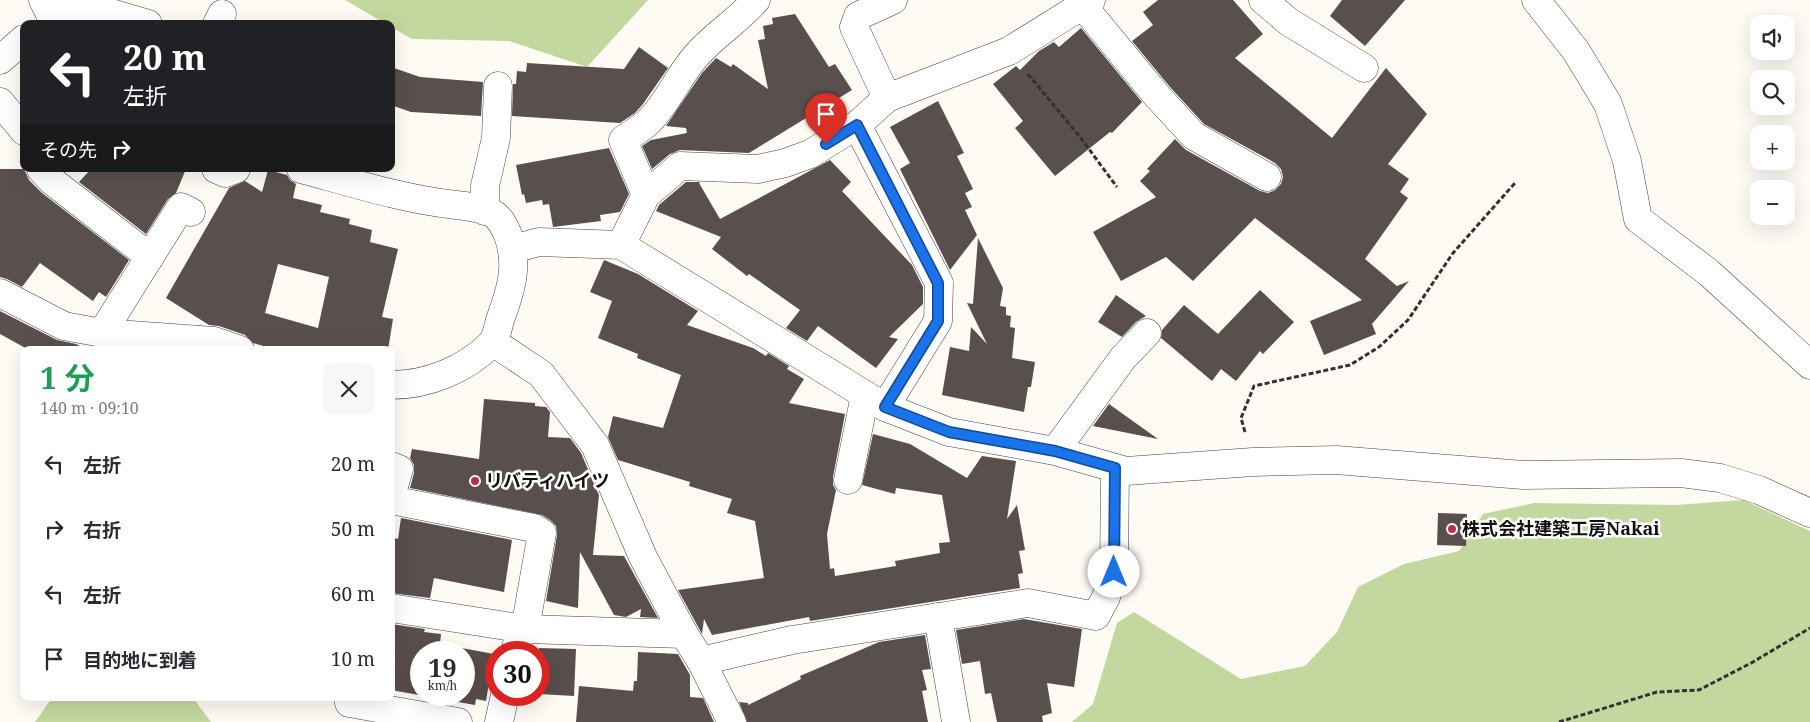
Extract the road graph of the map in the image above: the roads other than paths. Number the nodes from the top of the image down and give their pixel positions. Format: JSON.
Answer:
{"nodes":[{"id":1,"x":43,"y":0,"type":"edge"},
{"id":2,"x":59,"y":0,"type":"edge"},
{"id":3,"x":756,"y":0,"type":"edge"},
{"id":4,"x":893,"y":0,"type":"edge"},
{"id":5,"x":1263,"y":0,"type":"edge"},
{"id":6,"x":1536,"y":0,"type":"edge"},
{"id":7,"x":1087,"y":3,"type":"edge"},
{"id":8,"x":53,"y":20,"type":"edge"},
{"id":9,"x":135,"y":20,"type":"edge"},
{"id":10,"x":20,"y":42,"type":"edge"},
{"id":11,"x":0,"y":60,"type":"edge"},
{"id":12,"x":1364,"y":68,"type":"dead end"},
{"id":13,"x":498,"y":86,"type":"dead end"},
{"id":14,"x":887,"y":98,"type":"junction"},
{"id":15,"x":0,"y":102,"type":"edge"},
{"id":16,"x":857,"y":125,"type":"junction"},
{"id":17,"x":20,"y":126,"type":"edge"},
{"id":18,"x":44,"y":172,"type":"edge"},
{"id":19,"x":312,"y":172,"type":"edge"},
{"id":20,"x":1267,"y":177,"type":"dead end"},
{"id":21,"x":646,"y":195,"type":"junction"},
{"id":22,"x":191,"y":212,"type":"dead end"},
{"id":23,"x":485,"y":212,"type":"junction"},
{"id":24,"x":621,"y":245,"type":"junction"},
{"id":25,"x":513,"y":249,"type":"junction"},
{"id":26,"x":150,"y":257,"type":"junction"},
{"id":27,"x":0,"y":293,"type":"edge"},
{"id":28,"x":102,"y":333,"type":"junction"},
{"id":29,"x":1147,"y":333,"type":"dead end"},
{"id":30,"x":493,"y":342,"type":"junction"},
{"id":31,"x":228,"y":346,"type":"edge"},
{"id":32,"x":1810,"y":365,"type":"edge"},
{"id":33,"x":395,"y":385,"type":"edge"},
{"id":34,"x":875,"y":401,"type":"junction"},
{"id":35,"x":1055,"y":451,"type":"junction"},
{"id":36,"x":395,"y":468,"type":"edge"},
{"id":37,"x":1115,"y":468,"type":"junction"},
{"id":38,"x":848,"y":480,"type":"dead end"},
{"id":39,"x":395,"y":482,"type":"edge"},
{"id":40,"x":395,"y":497,"type":"edge"},
{"id":41,"x":1810,"y":513,"type":"edge"},
{"id":42,"x":395,"y":609,"type":"edge"},
{"id":43,"x":938,"y":616,"type":"junction"},
{"id":44,"x":684,"y":634,"type":"junction"},
{"id":45,"x":520,"y":637,"type":"edge"},
{"id":46,"x":701,"y":661,"type":"junction"},
{"id":47,"x":349,"y":703,"type":"dead end"},
{"id":48,"x":503,"y":706,"type":"edge"},
{"id":49,"x":458,"y":722,"type":"edge"},
{"id":50,"x":499,"y":722,"type":"edge"},
{"id":51,"x":732,"y":722,"type":"edge"},
{"id":52,"x":956,"y":722,"type":"edge"}],
"edges":[{"from":1,"to":8,"type":"street"},
{"from":2,"to":9,"type":"street"},
{"from":3,"to":21,"type":"street"},
{"from":4,"to":14,"type":"street"},
{"from":5,"to":12,"type":"street"},
{"from":6,"to":32,"type":"street"},
{"from":7,"to":14,"type":"street"},
{"from":7,"to":20,"type":"street"},
{"from":10,"to":11,"type":"street"},
{"from":13,"to":23,"type":"street"},
{"from":14,"to":16,"type":"street"},
{"from":15,"to":17,"type":"street"},
{"from":16,"to":21,"type":"street"},
{"from":16,"to":34,"type":"street"},
{"from":18,"to":26,"type":"street"},
{"from":19,"to":23,"type":"street"},
{"from":21,"to":24,"type":"street"},
{"from":22,"to":26,"type":"street"},
{"from":23,"to":25,"type":"street"},
{"from":24,"to":25,"type":"street"},
{"from":24,"to":34,"type":"street"},
{"from":25,"to":30,"type":"street"},
{"from":26,"to":28,"type":"street"},
{"from":27,"to":28,"type":"street"},
{"from":28,"to":31,"type":"street"},
{"from":29,"to":35,"type":"street"},
{"from":30,"to":33,"type":"street"},
{"from":30,"to":44,"type":"street"},
{"from":34,"to":35,"type":"street"},
{"from":34,"to":38,"type":"street"},
{"from":35,"to":37,"type":"street"},
{"from":36,"to":39,"type":"street"},
{"from":37,"to":41,"type":"street"},
{"from":37,"to":43,"type":"street"},
{"from":40,"to":45,"type":"street"},
{"from":42,"to":45,"type":"street"},
{"from":43,"to":46,"type":"street"},
{"from":43,"to":52,"type":"street"},
{"from":44,"to":45,"type":"street"},
{"from":44,"to":46,"type":"street"},
{"from":46,"to":51,"type":"street"},
{"from":47,"to":49,"type":"street"},
{"from":48,"to":50,"type":"street"}]}
